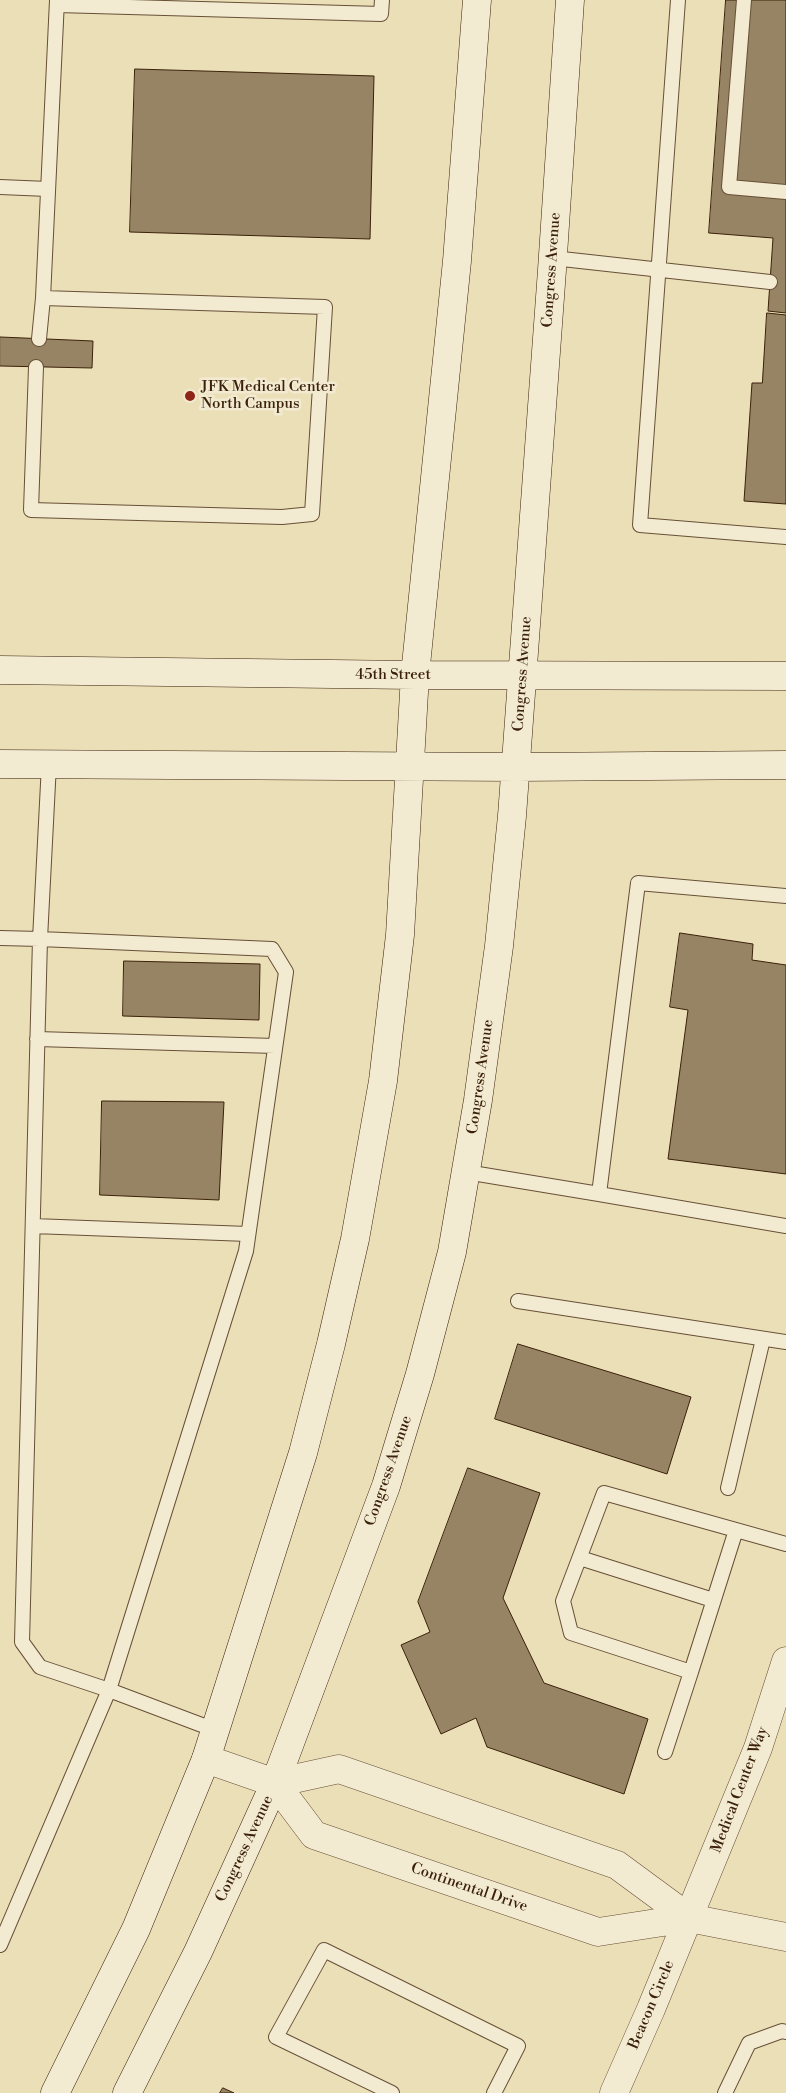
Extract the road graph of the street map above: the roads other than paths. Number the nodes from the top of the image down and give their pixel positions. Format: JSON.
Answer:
{"nodes":[{"id":1,"x":382,"y":0,"type":"edge"},
{"id":2,"x":477,"y":0,"type":"edge"},
{"id":3,"x":678,"y":0,"type":"edge"},
{"id":4,"x":744,"y":0,"type":"edge"},
{"id":5,"x":57,"y":2,"type":"edge"},
{"id":6,"x":162,"y":3,"type":"edge"},
{"id":7,"x":568,"y":4,"type":"edge"},
{"id":8,"x":0,"y":187,"type":"edge"},
{"id":9,"x":48,"y":189,"type":"junction"},
{"id":10,"x":786,"y":192,"type":"edge"},
{"id":11,"x":553,"y":258,"type":"junction"},
{"id":12,"x":658,"y":270,"type":"junction"},
{"id":13,"x":770,"y":282,"type":"dead end"},
{"id":14,"x":43,"y":298,"type":"junction"},
{"id":15,"x":39,"y":339,"type":"dead end"},
{"id":16,"x":36,"y":367,"type":"dead end"},
{"id":17,"x":786,"y":537,"type":"edge"},
{"id":18,"x":0,"y":670,"type":"edge"},
{"id":19,"x":524,"y":674,"type":"junction"},
{"id":20,"x":415,"y":675,"type":"junction"},
{"id":21,"x":786,"y":676,"type":"edge"},
{"id":22,"x":0,"y":764,"type":"edge"},
{"id":23,"x":49,"y":764,"type":"junction"},
{"id":24,"x":786,"y":765,"type":"edge"},
{"id":25,"x":410,"y":767,"type":"junction"},
{"id":26,"x":516,"y":767,"type":"junction"},
{"id":27,"x":786,"y":896,"type":"edge"},
{"id":28,"x":0,"y":938,"type":"edge"},
{"id":29,"x":40,"y":939,"type":"junction"},
{"id":30,"x":37,"y":1039,"type":"junction"},
{"id":31,"x":275,"y":1046,"type":"junction"},
{"id":32,"x":466,"y":1172,"type":"junction"},
{"id":33,"x":599,"y":1194,"type":"junction"},
{"id":34,"x":33,"y":1226,"type":"junction"},
{"id":35,"x":786,"y":1226,"type":"edge"},
{"id":36,"x":248,"y":1234,"type":"junction"},
{"id":37,"x":518,"y":1300,"type":"dead end"},
{"id":38,"x":762,"y":1339,"type":"junction"},
{"id":39,"x":786,"y":1342,"type":"edge"},
{"id":40,"x":728,"y":1488,"type":"dead end"},
{"id":41,"x":736,"y":1530,"type":"junction"},
{"id":42,"x":786,"y":1544,"type":"edge"},
{"id":43,"x":580,"y":1558,"type":"junction"},
{"id":44,"x":714,"y":1600,"type":"junction"},
{"id":45,"x":786,"y":1661,"type":"edge"},
{"id":46,"x":691,"y":1672,"type":"junction"},
{"id":47,"x":109,"y":1690,"type":"junction"},
{"id":48,"x":215,"y":1730,"type":"junction"},
{"id":49,"x":665,"y":1752,"type":"dead end"},
{"id":50,"x":206,"y":1759,"type":"junction"},
{"id":51,"x":275,"y":1783,"type":"junction"},
{"id":52,"x":689,"y":1918,"type":"junction"},
{"id":53,"x":786,"y":1937,"type":"edge"},
{"id":54,"x":0,"y":1945,"type":"edge"},
{"id":55,"x":786,"y":2032,"type":"edge"},
{"id":56,"x":55,"y":2093,"type":"edge"},
{"id":57,"x":127,"y":2093,"type":"edge"},
{"id":58,"x":392,"y":2093,"type":"edge"},
{"id":59,"x":494,"y":2093,"type":"edge"},
{"id":60,"x":614,"y":2093,"type":"edge"},
{"id":61,"x":725,"y":2093,"type":"edge"}],
"edges":[{"from":1,"to":6,"type":"lane"},
{"from":2,"to":20,"type":"street"},
{"from":3,"to":12,"type":"lane"},
{"from":4,"to":10,"type":"lane"},
{"from":5,"to":6,"type":"lane"},
{"from":5,"to":9,"type":"lane"},
{"from":7,"to":11,"type":"street","name":"Congress Avenue"},
{"from":8,"to":9,"type":"lane"},
{"from":9,"to":14,"type":"lane"},
{"from":11,"to":12,"type":"lane"},
{"from":11,"to":19,"type":"street","name":"Congress Avenue"},
{"from":12,"to":13,"type":"lane"},
{"from":12,"to":17,"type":"lane"},
{"from":14,"to":15,"type":"lane"},
{"from":14,"to":16,"type":"lane"},
{"from":18,"to":20,"type":"street","name":"45th Street"},
{"from":19,"to":20,"type":"street","name":"45th Street"},
{"from":19,"to":21,"type":"street","name":"45th Street"},
{"from":19,"to":26,"type":"street","name":"Congress Avenue"},
{"from":20,"to":25,"type":"street"},
{"from":22,"to":23,"type":"street"},
{"from":23,"to":25,"type":"street"},
{"from":23,"to":29,"type":"lane"},
{"from":24,"to":26,"type":"street"},
{"from":25,"to":26,"type":"street"},
{"from":25,"to":48,"type":"street"},
{"from":26,"to":32,"type":"street","name":"Congress Avenue"},
{"from":27,"to":33,"type":"lane"},
{"from":28,"to":29,"type":"lane"},
{"from":29,"to":30,"type":"lane"},
{"from":29,"to":31,"type":"lane"},
{"from":30,"to":31,"type":"lane"},
{"from":30,"to":34,"type":"lane"},
{"from":31,"to":36,"type":"lane"},
{"from":32,"to":33,"type":"lane"},
{"from":32,"to":51,"type":"street","name":"Congress Avenue"},
{"from":33,"to":35,"type":"lane"},
{"from":34,"to":36,"type":"lane"},
{"from":34,"to":47,"type":"lane"},
{"from":36,"to":47,"type":"lane"},
{"from":37,"to":38,"type":"lane"},
{"from":38,"to":39,"type":"lane"},
{"from":38,"to":40,"type":"lane"},
{"from":41,"to":42,"type":"lane"},
{"from":41,"to":43,"type":"lane"},
{"from":41,"to":44,"type":"lane"},
{"from":43,"to":44,"type":"lane"},
{"from":43,"to":46,"type":"lane"},
{"from":44,"to":46,"type":"lane"},
{"from":45,"to":52,"type":"street","name":"Medical Center Way"},
{"from":46,"to":49,"type":"lane"},
{"from":47,"to":48,"type":"lane"},
{"from":47,"to":54,"type":"lane"},
{"from":48,"to":50,"type":"street"},
{"from":50,"to":51,"type":"street"},
{"from":50,"to":56,"type":"street"},
{"from":51,"to":52,"type":"street","name":"Continental Drive"},
{"from":51,"to":52,"type":"street","name":"Continental Drive"},
{"from":51,"to":57,"type":"street","name":"Congress Avenue"},
{"from":52,"to":53,"type":"street","name":"Continental Drive"},
{"from":52,"to":60,"type":"street","name":"Beacon Circle"},
{"from":55,"to":61,"type":"lane"},
{"from":58,"to":59,"type":"lane"}]}
